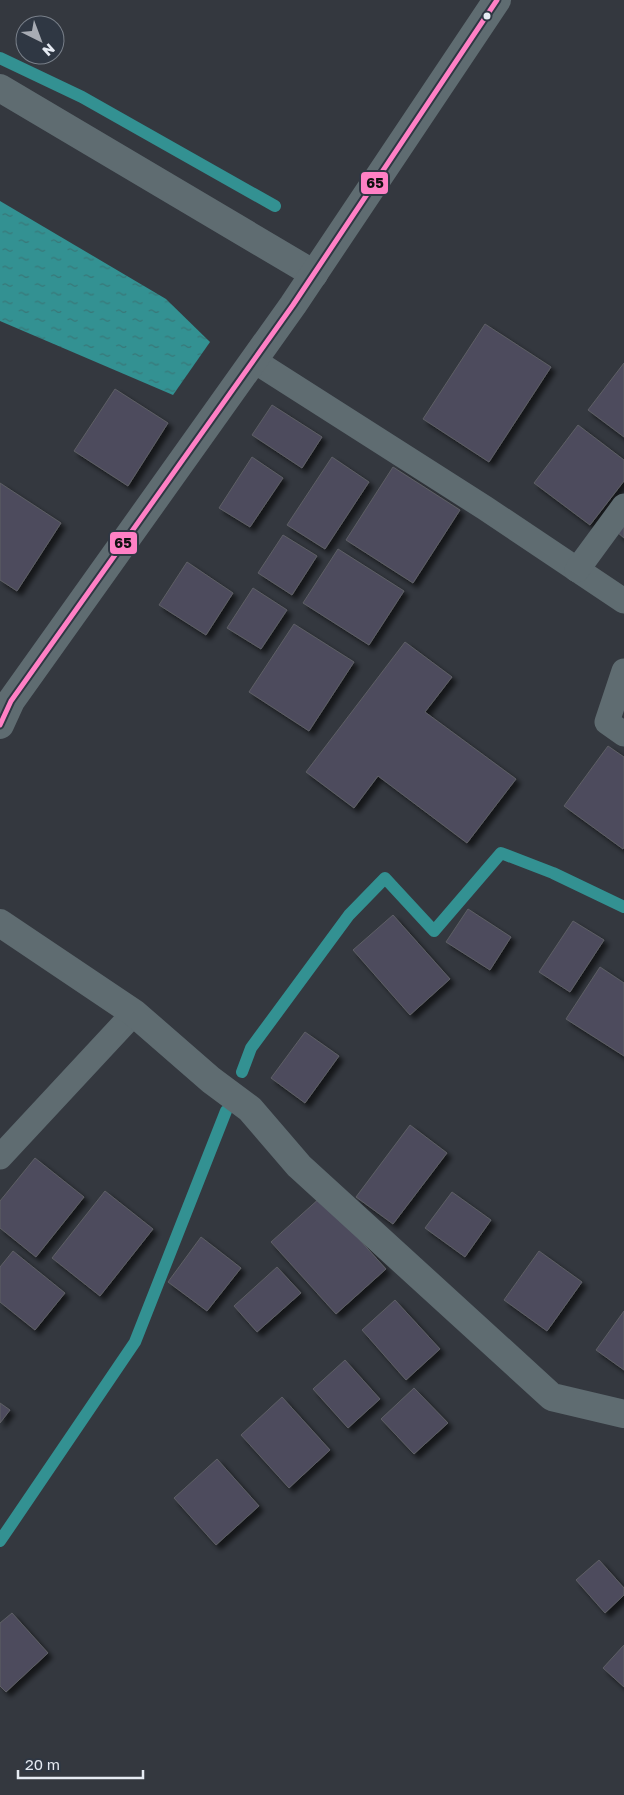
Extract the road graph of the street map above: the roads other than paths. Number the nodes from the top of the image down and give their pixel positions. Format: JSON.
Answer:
{"nodes":[{"id":1,"x":497,"y":0,"type":"edge"},
{"id":2,"x":0,"y":88,"type":"edge"},
{"id":3,"x":314,"y":274,"type":"junction"},
{"id":4,"x":253,"y":360,"type":"junction"},
{"id":5,"x":624,"y":506,"type":"edge"},
{"id":6,"x":577,"y":570,"type":"junction"},
{"id":7,"x":624,"y":602,"type":"edge"},
{"id":8,"x":624,"y":671,"type":"edge"},
{"id":9,"x":0,"y":725,"type":"edge"},
{"id":10,"x":624,"y":734,"type":"edge"},
{"id":11,"x":0,"y":923,"type":"edge"},
{"id":12,"x":134,"y":1013,"type":"junction"},
{"id":13,"x":0,"y":1157,"type":"edge"},
{"id":14,"x":622,"y":1410,"type":"edge"}],
"edges":[{"from":1,"to":3,"type":"street"},
{"from":2,"to":3,"type":"street"},
{"from":3,"to":4,"type":"street"},
{"from":4,"to":6,"type":"lane"},
{"from":4,"to":9,"type":"street"},
{"from":5,"to":6,"type":"lane"},
{"from":6,"to":7,"type":"lane"},
{"from":8,"to":10,"type":"lane"},
{"from":11,"to":12,"type":"street"},
{"from":12,"to":13,"type":"lane"},
{"from":12,"to":14,"type":"street"}]}
